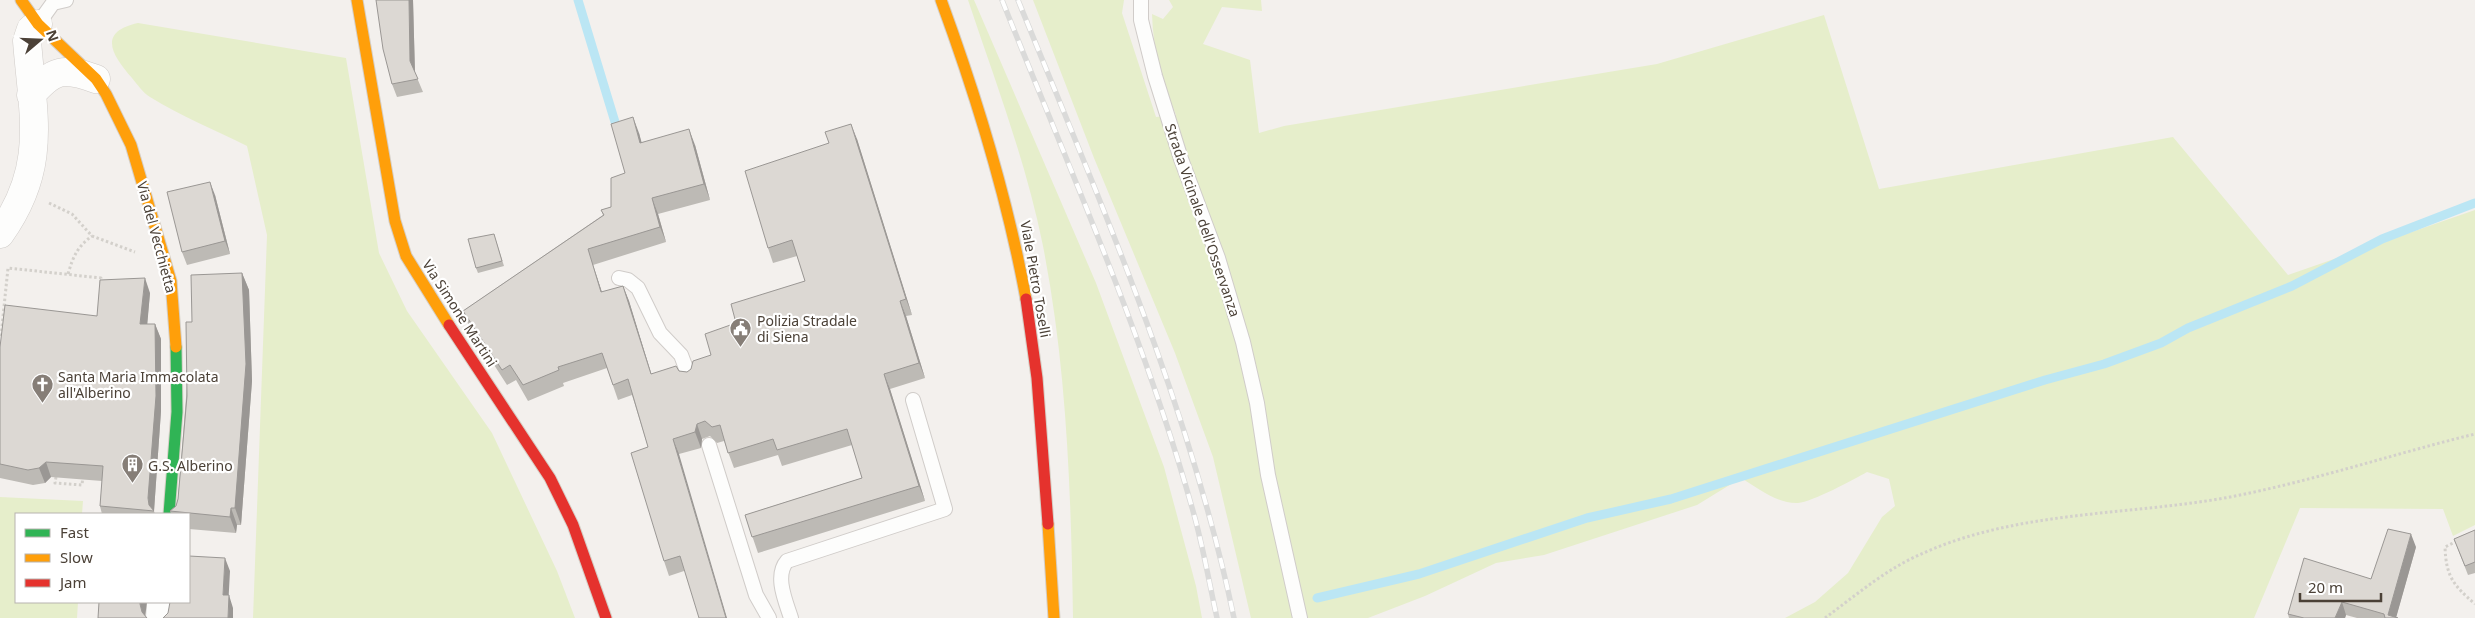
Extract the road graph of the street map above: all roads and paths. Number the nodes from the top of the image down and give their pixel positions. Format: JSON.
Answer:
{"nodes":[{"id":1,"x":21,"y":0,"type":"edge"},
{"id":2,"x":66,"y":0,"type":"edge"},
{"id":3,"x":357,"y":0,"type":"edge"},
{"id":4,"x":941,"y":0,"type":"edge"},
{"id":5,"x":1141,"y":0,"type":"edge"},
{"id":6,"x":38,"y":24,"type":"junction"},
{"id":7,"x":96,"y":79,"type":"junction"},
{"id":8,"x":31,"y":95,"type":"junction"},
{"id":9,"x":46,"y":202,"type":"dead end"},
{"id":10,"x":0,"y":234,"type":"edge"},
{"id":11,"x":92,"y":236,"type":"junction"},
{"id":12,"x":165,"y":255,"type":"junction"},
{"id":13,"x":68,"y":274,"type":"junction"},
{"id":14,"x":620,"y":278,"type":"dead end"},
{"id":15,"x":100,"y":287,"type":"edge"},
{"id":16,"x":5,"y":306,"type":"junction"},
{"id":17,"x":14,"y":307,"type":"edge"},
{"id":18,"x":1,"y":328,"type":"edge"},
{"id":19,"x":1,"y":343,"type":"edge"},
{"id":20,"x":690,"y":379,"type":"edge"},
{"id":21,"x":913,"y":400,"type":"dead end"},
{"id":22,"x":2475,"y":434,"type":"edge"},
{"id":23,"x":709,"y":445,"type":"edge"},
{"id":24,"x":84,"y":466,"type":"edge"},
{"id":25,"x":56,"y":477,"type":"edge"},
{"id":26,"x":169,"y":513,"type":"edge"},
{"id":27,"x":2460,"y":540,"type":"edge"},
{"id":28,"x":1051,"y":573,"type":"junction"},
{"id":29,"x":161,"y":603,"type":"edge"},
{"id":30,"x":2475,"y":604,"type":"edge"},
{"id":31,"x":160,"y":618,"type":"edge"},
{"id":32,"x":606,"y":618,"type":"edge"},
{"id":33,"x":769,"y":618,"type":"edge"},
{"id":34,"x":791,"y":618,"type":"edge"},
{"id":35,"x":1044,"y":618,"type":"edge"},
{"id":36,"x":1054,"y":618,"type":"edge"},
{"id":37,"x":1300,"y":618,"type":"edge"},
{"id":38,"x":1825,"y":618,"type":"edge"}],
"edges":[{"from":1,"to":6,"type":"street","name":"Via del Vecchietta"},
{"from":2,"to":6,"type":"lane"},
{"from":3,"to":32,"type":"street","name":"Via Simone Martini"},
{"from":4,"to":28,"type":"street","name":"Viale Pietro Toselli"},
{"from":5,"to":37,"type":"lane","name":"Strada Vicinale dell'Osservanza"},
{"from":6,"to":7,"type":"street","name":"Via del Vecchietta"},
{"from":6,"to":8,"type":"street"},
{"from":7,"to":8,"type":"street"},
{"from":7,"to":12,"type":"street","name":"Via del Vecchietta"},
{"from":8,"to":10,"type":"street"},
{"from":9,"to":11,"type":"path"},
{"from":11,"to":12,"type":"path"},
{"from":11,"to":13,"type":"path"},
{"from":12,"to":26,"type":"street","name":"Via del Vecchietta"},
{"from":13,"to":15,"type":"path"},
{"from":13,"to":16,"type":"path"},
{"from":14,"to":20,"type":"lane"},
{"from":16,"to":17,"type":"path"},
{"from":16,"to":18,"type":"path"},
{"from":18,"to":19,"type":"path"},
{"from":21,"to":34,"type":"lane"},
{"from":22,"to":38,"type":"path"},
{"from":23,"to":33,"type":"lane"},
{"from":24,"to":25,"type":"path"},
{"from":27,"to":30,"type":"path"},
{"from":28,"to":35,"type":"street","name":"Viale Pietro Toselli"},
{"from":28,"to":36,"type":"street","name":"Viale Pietro Toselli"},
{"from":29,"to":31,"type":"street"}]}
